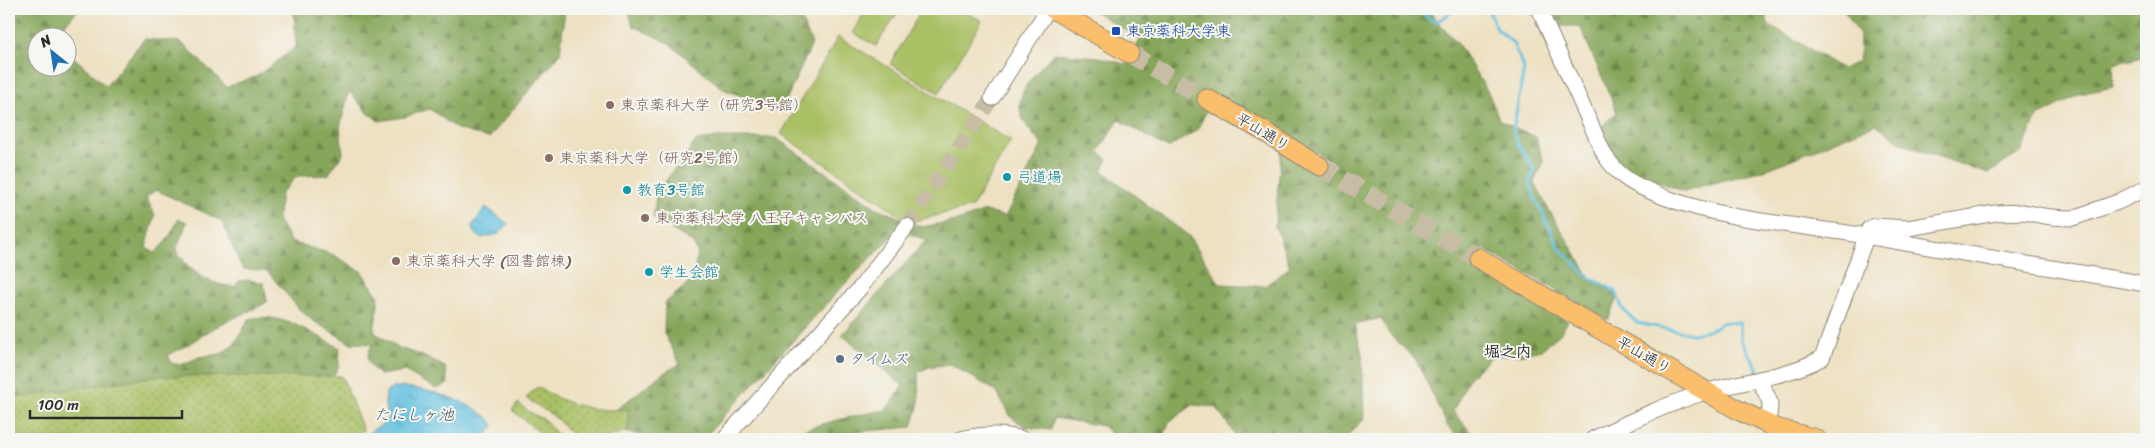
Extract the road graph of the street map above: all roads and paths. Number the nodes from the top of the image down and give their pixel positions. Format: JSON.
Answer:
{"nodes":[{"id":1,"x":1048,"y":9,"type":"edge"},
{"id":2,"x":1053,"y":9,"type":"edge"},
{"id":3,"x":1538,"y":9,"type":"edge"},
{"id":4,"x":1129,"y":53,"type":"tunnel mouth"},
{"id":5,"x":992,"y":98,"type":"tunnel mouth"},
{"id":6,"x":1207,"y":99,"type":"tunnel mouth"},
{"id":7,"x":1319,"y":166,"type":"tunnel mouth"},
{"id":8,"x":2146,"y":188,"type":"edge"},
{"id":9,"x":907,"y":226,"type":"tunnel mouth"},
{"id":10,"x":1868,"y":237,"type":"junction"},
{"id":11,"x":1478,"y":258,"type":"tunnel mouth"},
{"id":12,"x":2146,"y":284,"type":"edge"},
{"id":13,"x":1763,"y":380,"type":"junction"},
{"id":14,"x":1706,"y":392,"type":"junction"},
{"id":15,"x":1773,"y":430,"type":"edge"},
{"id":16,"x":724,"y":439,"type":"edge"},
{"id":17,"x":961,"y":439,"type":"edge"},
{"id":18,"x":1022,"y":439,"type":"edge"},
{"id":19,"x":1593,"y":439,"type":"edge"},
{"id":20,"x":1816,"y":439,"type":"edge"}],
"edges":[{"from":1,"to":5,"type":"street"},
{"from":2,"to":4,"type":"main road"},
{"from":3,"to":10,"type":"street"},
{"from":6,"to":7,"type":"main road","name":"平山通り"},
{"from":8,"to":10,"type":"street"},
{"from":9,"to":16,"type":"street"},
{"from":10,"to":12,"type":"street"},
{"from":10,"to":13,"type":"street"},
{"from":11,"to":14,"type":"main road","name":"平山通り"},
{"from":13,"to":14,"type":"street"},
{"from":13,"to":15,"type":"street"},
{"from":14,"to":15,"type":"main road","name":"平山通り"},
{"from":14,"to":19,"type":"street"},
{"from":15,"to":20,"type":"main road","name":"平山通り"},
{"from":17,"to":18,"type":"street"}]}
